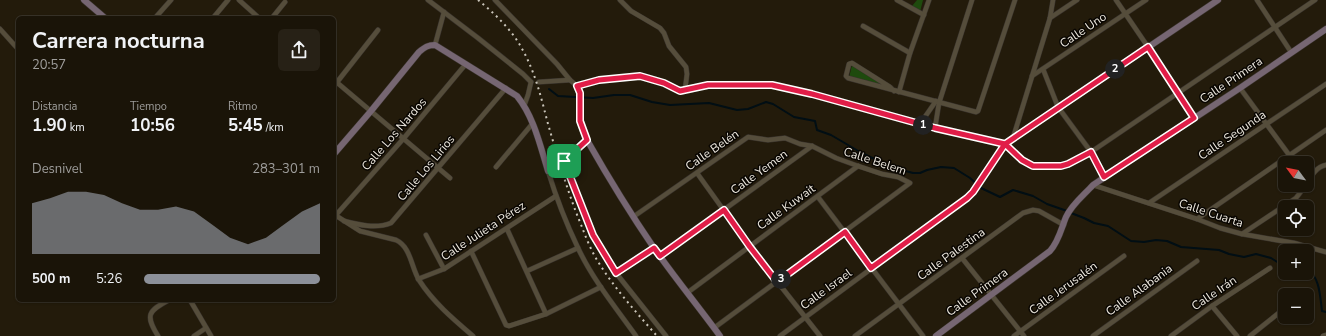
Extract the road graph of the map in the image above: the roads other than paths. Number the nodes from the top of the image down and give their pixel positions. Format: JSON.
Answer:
{"nodes":[{"id":1,"x":84,"y":0,"type":"edge"},
{"id":2,"x":171,"y":0,"type":"edge"},
{"id":3,"x":228,"y":0,"type":"edge"},
{"id":4,"x":238,"y":0,"type":"edge"},
{"id":5,"x":428,"y":0,"type":"edge"},
{"id":6,"x":495,"y":0,"type":"edge"},
{"id":7,"x":620,"y":0,"type":"edge"},
{"id":8,"x":897,"y":0,"type":"edge"},
{"id":9,"x":929,"y":0,"type":"edge"},
{"id":10,"x":972,"y":0,"type":"edge"},
{"id":11,"x":1015,"y":0,"type":"edge"},
{"id":12,"x":1053,"y":0,"type":"edge"},
{"id":13,"x":1077,"y":0,"type":"edge"},
{"id":14,"x":1116,"y":0,"type":"edge"},
{"id":15,"x":1146,"y":0,"type":"edge"},
{"id":16,"x":1218,"y":0,"type":"edge"},
{"id":17,"x":1257,"y":0,"type":"edge"},
{"id":18,"x":1315,"y":0,"type":"edge"},
{"id":19,"x":285,"y":2,"type":"dead end"},
{"id":20,"x":444,"y":12,"type":"junction"},
{"id":21,"x":1125,"y":13,"type":"junction"},
{"id":22,"x":924,"y":15,"type":"junction"},
{"id":23,"x":100,"y":16,"type":"edge"},
{"id":24,"x":157,"y":16,"type":"edge"},
{"id":25,"x":215,"y":16,"type":"edge"},
{"id":26,"x":257,"y":16,"type":"edge"},
{"id":27,"x":274,"y":16,"type":"edge"},
{"id":28,"x":1050,"y":18,"type":"junction"},
{"id":29,"x":863,"y":26,"type":"dead end"},
{"id":30,"x":1275,"y":28,"type":"junction"},
{"id":31,"x":0,"y":29,"type":"edge"},
{"id":32,"x":1326,"y":29,"type":"edge"},
{"id":33,"x":378,"y":30,"type":"dead end"},
{"id":34,"x":435,"y":45,"type":"junction"},
{"id":35,"x":16,"y":47,"type":"edge"},
{"id":36,"x":1148,"y":47,"type":"junction"},
{"id":37,"x":1291,"y":52,"type":"junction"},
{"id":38,"x":910,"y":53,"type":"junction"},
{"id":39,"x":465,"y":65,"type":"junction"},
{"id":40,"x":1043,"y":69,"type":"junction"},
{"id":41,"x":1032,"y":76,"type":"junction"},
{"id":42,"x":570,"y":80,"type":"junction"},
{"id":43,"x":336,"y":82,"type":"edge"},
{"id":44,"x":535,"y":82,"type":"junction"},
{"id":45,"x":336,"y":84,"type":"edge"},
{"id":46,"x":1326,"y":84,"type":"edge"},
{"id":47,"x":577,"y":86,"type":"junction"},
{"id":48,"x":506,"y":88,"type":"junction"},
{"id":49,"x":1240,"y":88,"type":"junction"},
{"id":50,"x":685,"y":90,"type":"junction"},
{"id":51,"x":896,"y":91,"type":"junction"},
{"id":52,"x":1177,"y":92,"type":"junction"},
{"id":53,"x":937,"y":102,"type":"junction"},
{"id":54,"x":524,"y":106,"type":"junction"},
{"id":55,"x":1058,"y":107,"type":"junction"},
{"id":56,"x":371,"y":111,"type":"junction"},
{"id":57,"x":1194,"y":118,"type":"junction"},
{"id":58,"x":533,"y":123,"type":"junction"},
{"id":59,"x":920,"y":124,"type":"junction"},
{"id":60,"x":1266,"y":124,"type":"junction"},
{"id":61,"x":935,"y":128,"type":"junction"},
{"id":62,"x":1326,"y":130,"type":"edge"},
{"id":63,"x":404,"y":138,"type":"junction"},
{"id":64,"x":1013,"y":138,"type":"junction"},
{"id":65,"x":587,"y":140,"type":"junction"},
{"id":66,"x":1005,"y":144,"type":"junction"},
{"id":67,"x":812,"y":146,"type":"junction"},
{"id":68,"x":336,"y":152,"type":"edge"},
{"id":69,"x":1091,"y":152,"type":"junction"},
{"id":70,"x":1289,"y":155,"type":"junction"},
{"id":71,"x":564,"y":161,"type":"junction"},
{"id":72,"x":1326,"y":165,"type":"edge"},
{"id":73,"x":858,"y":166,"type":"junction"},
{"id":74,"x":496,"y":167,"type":"dead end"},
{"id":75,"x":439,"y":168,"type":"junction"},
{"id":76,"x":548,"y":171,"type":"junction"},
{"id":77,"x":1314,"y":171,"type":"edge"},
{"id":78,"x":697,"y":173,"type":"junction"},
{"id":79,"x":1104,"y":177,"type":"junction"},
{"id":80,"x":450,"y":178,"type":"dead end"},
{"id":81,"x":1093,"y":185,"type":"junction"},
{"id":82,"x":1300,"y":192,"type":"edge"},
{"id":83,"x":556,"y":196,"type":"junction"},
{"id":84,"x":818,"y":197,"type":"junction"},
{"id":85,"x":1149,"y":203,"type":"junction"},
{"id":86,"x":724,"y":210,"type":"junction"},
{"id":87,"x":336,"y":213,"type":"edge"},
{"id":88,"x":336,"y":215,"type":"edge"},
{"id":89,"x":633,"y":217,"type":"junction"},
{"id":90,"x":1197,"y":219,"type":"junction"},
{"id":91,"x":344,"y":221,"type":"junction"},
{"id":92,"x":1064,"y":224,"type":"junction"},
{"id":93,"x":507,"y":229,"type":"junction"},
{"id":94,"x":845,"y":232,"type":"junction"},
{"id":95,"x":1242,"y":234,"type":"junction"},
{"id":96,"x":426,"y":235,"type":"dead end"},
{"id":97,"x":750,"y":247,"type":"junction"},
{"id":98,"x":578,"y":248,"type":"junction"},
{"id":99,"x":654,"y":248,"type":"junction"},
{"id":100,"x":471,"y":251,"type":"junction"},
{"id":101,"x":1326,"y":252,"type":"edge"},
{"id":102,"x":660,"y":256,"type":"junction"},
{"id":103,"x":1124,"y":256,"type":"dead end"},
{"id":104,"x":962,"y":258,"type":"junction"},
{"id":105,"x":1197,"y":261,"type":"dead end"},
{"id":106,"x":871,"y":268,"type":"junction"},
{"id":107,"x":1270,"y":268,"type":"dead end"},
{"id":108,"x":444,"y":269,"type":"junction"},
{"id":109,"x":527,"y":271,"type":"junction"},
{"id":110,"x":616,"y":273,"type":"junction"},
{"id":111,"x":418,"y":279,"type":"junction"},
{"id":112,"x":777,"y":282,"type":"junction"},
{"id":113,"x":601,"y":287,"type":"junction"},
{"id":114,"x":687,"y":293,"type":"junction"},
{"id":115,"x":991,"y":295,"type":"junction"},
{"id":116,"x":166,"y":302,"type":"edge"},
{"id":117,"x":191,"y":302,"type":"edge"},
{"id":118,"x":899,"y":304,"type":"junction"},
{"id":119,"x":1212,"y":306,"type":"junction"},
{"id":120,"x":546,"y":314,"type":"junction"},
{"id":121,"x":1278,"y":314,"type":"edge"},
{"id":122,"x":804,"y":317,"type":"junction"},
{"id":123,"x":206,"y":328,"type":"junction"},
{"id":124,"x":714,"y":328,"type":"junction"},
{"id":125,"x":1020,"y":332,"type":"junction"},
{"id":126,"x":1326,"y":335,"type":"edge"},
{"id":127,"x":158,"y":336,"type":"edge"},
{"id":128,"x":194,"y":336,"type":"edge"},
{"id":129,"x":211,"y":336,"type":"edge"},
{"id":130,"x":473,"y":336,"type":"edge"},
{"id":131,"x":636,"y":336,"type":"edge"},
{"id":132,"x":666,"y":336,"type":"edge"},
{"id":133,"x":720,"y":336,"type":"edge"},
{"id":134,"x":780,"y":336,"type":"edge"},
{"id":135,"x":820,"y":336,"type":"edge"},
{"id":136,"x":855,"y":336,"type":"edge"},
{"id":137,"x":923,"y":336,"type":"edge"},
{"id":138,"x":936,"y":336,"type":"edge"},
{"id":139,"x":1014,"y":336,"type":"edge"},
{"id":140,"x":1024,"y":336,"type":"edge"},
{"id":141,"x":1093,"y":336,"type":"edge"},
{"id":142,"x":1171,"y":336,"type":"edge"},
{"id":143,"x":1237,"y":336,"type":"edge"},
{"id":144,"x":1250,"y":336,"type":"edge"},
{"id":145,"x":1323,"y":336,"type":"edge"}],
"edges":[{"from":1,"to":23,"type":"street"},
{"from":2,"to":24,"type":"street"},
{"from":3,"to":25,"type":"street"},
{"from":4,"to":26,"type":"street"},
{"from":5,"to":20,"type":"street"},
{"from":6,"to":42,"type":"street"},
{"from":7,"to":50,"type":"street"},
{"from":8,"to":22,"type":"street"},
{"from":9,"to":22,"type":"street"},
{"from":10,"to":53,"type":"street"},
{"from":11,"to":53,"type":"street"},
{"from":12,"to":28,"type":"street"},
{"from":13,"to":28,"type":"street"},
{"from":14,"to":21,"type":"street"},
{"from":15,"to":21,"type":"street","name":"Calle Uno"},
{"from":16,"to":36,"type":"street"},
{"from":17,"to":30,"type":"street"},
{"from":18,"to":30,"type":"street"},
{"from":19,"to":27,"type":"street"},
{"from":20,"to":34,"type":"street"},
{"from":20,"to":44,"type":"street"},
{"from":21,"to":36,"type":"street"},
{"from":21,"to":40,"type":"street","name":"Calle Uno"},
{"from":22,"to":38,"type":"street"},
{"from":28,"to":41,"type":"street"},
{"from":29,"to":38,"type":"street"},
{"from":30,"to":37,"type":"street"},
{"from":30,"to":52,"type":"street"},
{"from":31,"to":35,"type":"street"},
{"from":32,"to":37,"type":"street","name":"Calle Primera"},
{"from":33,"to":43,"type":"street"},
{"from":34,"to":39,"type":"street"},
{"from":34,"to":56,"type":"street"},
{"from":36,"to":52,"type":"street"},
{"from":36,"to":55,"type":"street"},
{"from":37,"to":49,"type":"street","name":"Calle Primera"},
{"from":38,"to":51,"type":"street"},
{"from":39,"to":48,"type":"street"},
{"from":39,"to":63,"type":"street","name":"Calle Los Nardos"},
{"from":40,"to":41,"type":"street","name":"Calle Uno"},
{"from":40,"to":55,"type":"street"},
{"from":41,"to":64,"type":"street"},
{"from":42,"to":44,"type":"street"},
{"from":42,"to":47,"type":"street"},
{"from":44,"to":54,"type":"street"},
{"from":45,"to":56,"type":"street"},
{"from":46,"to":60,"type":"street","name":"Calle Segunda"},
{"from":47,"to":50,"type":"street"},
{"from":47,"to":65,"type":"street"},
{"from":48,"to":54,"type":"street"},
{"from":48,"to":75,"type":"street","name":"Calle Los Lirios"},
{"from":49,"to":57,"type":"street","name":"Calle Primera"},
{"from":49,"to":60,"type":"street"},
{"from":50,"to":59,"type":"street"},
{"from":51,"to":51,"type":"street"},
{"from":51,"to":53,"type":"street"},
{"from":52,"to":57,"type":"street"},
{"from":52,"to":69,"type":"street"},
{"from":53,"to":59,"type":"street"},
{"from":53,"to":61,"type":"street"},
{"from":54,"to":58,"type":"street"},
{"from":55,"to":64,"type":"street"},
{"from":55,"to":69,"type":"street"},
{"from":56,"to":63,"type":"street"},
{"from":56,"to":68,"type":"street"},
{"from":57,"to":79,"type":"street","name":"Calle Primera"},
{"from":58,"to":74,"type":"street"},
{"from":58,"to":76,"type":"street"},
{"from":59,"to":61,"type":"street"},
{"from":60,"to":70,"type":"street"},
{"from":60,"to":85,"type":"street","name":"Calle Segunda"},
{"from":61,"to":66,"type":"street"},
{"from":62,"to":70,"type":"street"},
{"from":63,"to":75,"type":"street"},
{"from":63,"to":87,"type":"street","name":"Calle Los Nardos"},
{"from":64,"to":66,"type":"street"},
{"from":65,"to":71,"type":"street"},
{"from":65,"to":89,"type":"street"},
{"from":66,"to":69,"type":"street"},
{"from":66,"to":106,"type":"street","name":"Calle Israel"},
{"from":67,"to":73,"type":"street","name":"Calle Belem"},
{"from":67,"to":78,"type":"street","name":"Calle Belén"},
{"from":67,"to":86,"type":"street","name":"Calle Yemen"},
{"from":69,"to":79,"type":"street"},
{"from":70,"to":90,"type":"street"},
{"from":71,"to":76,"type":"street"},
{"from":71,"to":110,"type":"street"},
{"from":72,"to":77,"type":"street"},
{"from":73,"to":84,"type":"street","name":"Calle Kuwait"},
{"from":73,"to":94,"type":"street","name":"Calle Belem"},
{"from":75,"to":80,"type":"street"},
{"from":75,"to":91,"type":"street","name":"Calle Los Lirios"},
{"from":76,"to":83,"type":"street"},
{"from":78,"to":86,"type":"street"},
{"from":78,"to":89,"type":"street","name":"Calle Belén"},
{"from":79,"to":81,"type":"street","name":"Calle Primera"},
{"from":81,"to":85,"type":"street","name":"Calle Cuarta"},
{"from":81,"to":92,"type":"street","name":"Calle Primera"},
{"from":82,"to":95,"type":"street"},
{"from":83,"to":93,"type":"street","name":"Calle Julieta Pérez"},
{"from":83,"to":98,"type":"street"},
{"from":84,"to":94,"type":"street"},
{"from":84,"to":97,"type":"street","name":"Calle Kuwait"},
{"from":85,"to":90,"type":"street","name":"Calle Cuarta"},
{"from":86,"to":97,"type":"street"},
{"from":86,"to":102,"type":"street","name":"Calle Yemen"},
{"from":88,"to":91,"type":"street"},
{"from":89,"to":99,"type":"street"},
{"from":90,"to":95,"type":"street","name":"Calle Cuarta"},
{"from":91,"to":111,"type":"street"},
{"from":92,"to":104,"type":"street","name":"Calle Palestina"},
{"from":92,"to":115,"type":"street","name":"Calle Primera"},
{"from":93,"to":100,"type":"street","name":"Calle Julieta Pérez"},
{"from":93,"to":109,"type":"street"},
{"from":94,"to":106,"type":"street"},
{"from":94,"to":112,"type":"street"},
{"from":95,"to":101,"type":"street","name":"Calle Cuarta"},
{"from":96,"to":108,"type":"street"},
{"from":97,"to":112,"type":"street"},
{"from":97,"to":114,"type":"street","name":"Calle Kuwait"},
{"from":98,"to":109,"type":"street"},
{"from":98,"to":113,"type":"street"},
{"from":99,"to":102,"type":"street"},
{"from":99,"to":110,"type":"street"},
{"from":100,"to":108,"type":"street","name":"Calle Julieta Pérez"},
{"from":100,"to":120,"type":"street"},
{"from":102,"to":114,"type":"street"},
{"from":103,"to":125,"type":"street","name":"Calle Jerusalén"},
{"from":104,"to":115,"type":"street"},
{"from":104,"to":118,"type":"street","name":"Calle Palestina"},
{"from":105,"to":141,"type":"street","name":"Calle Alabania"},
{"from":106,"to":118,"type":"street"},
{"from":106,"to":122,"type":"street","name":"Calle Israel"},
{"from":107,"to":119,"type":"street","name":"Calle Irán"},
{"from":108,"to":111,"type":"street","name":"Calle Julieta Pérez"},
{"from":109,"to":120,"type":"street"},
{"from":110,"to":132,"type":"street"},
{"from":111,"to":130,"type":"street"},
{"from":112,"to":122,"type":"street"},
{"from":112,"to":124,"type":"street"},
{"from":113,"to":120,"type":"street"},
{"from":113,"to":131,"type":"street"},
{"from":114,"to":124,"type":"street"},
{"from":115,"to":125,"type":"street"},
{"from":115,"to":138,"type":"street","name":"Calle Primera"},
{"from":116,"to":127,"type":"street"},
{"from":117,"to":123,"type":"street"},
{"from":118,"to":136,"type":"street","name":"Calle Palestina"},
{"from":118,"to":137,"type":"street"},
{"from":119,"to":142,"type":"street","name":"Calle Irán"},
{"from":119,"to":143,"type":"street"},
{"from":121,"to":144,"type":"street"},
{"from":122,"to":134,"type":"street","name":"Calle Israel"},
{"from":122,"to":135,"type":"street"},
{"from":123,"to":128,"type":"street"},
{"from":123,"to":129,"type":"street"},
{"from":124,"to":133,"type":"street"},
{"from":125,"to":139,"type":"street","name":"Calle Jerusalén"},
{"from":125,"to":140,"type":"street"},
{"from":126,"to":145,"type":"street"}]}
